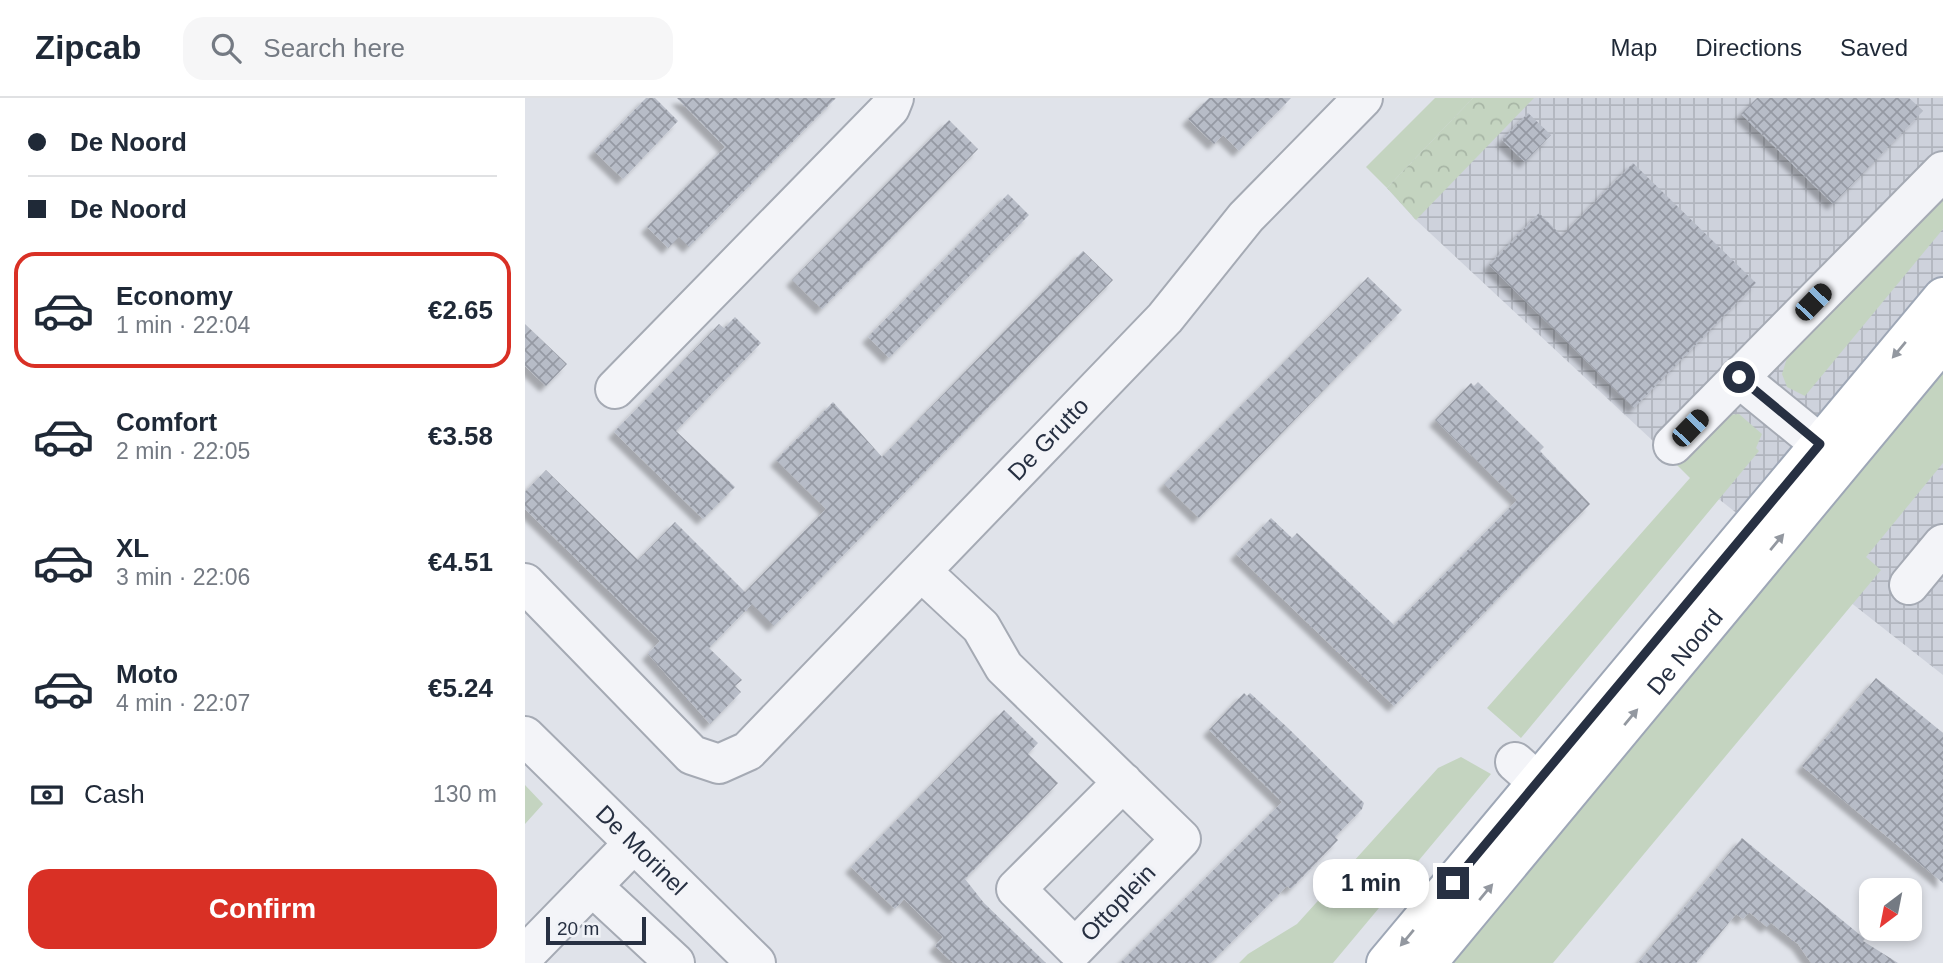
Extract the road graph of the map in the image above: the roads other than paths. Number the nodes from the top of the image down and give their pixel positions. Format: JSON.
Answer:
{"nodes":[{"id":1,"x":894,"y":98,"type":"edge"},
{"id":2,"x":1363,"y":98,"type":"edge"},
{"id":3,"x":1943,"y":171,"type":"edge"},
{"id":4,"x":1943,"y":298,"type":"edge"},
{"id":5,"x":1943,"y":341,"type":"edge"},
{"id":6,"x":1739,"y":377,"type":"junction"},
{"id":7,"x":615,"y":389,"type":"dead end"},
{"id":8,"x":1673,"y":444,"type":"dead end"},
{"id":9,"x":1820,"y":444,"type":"junction"},
{"id":10,"x":1943,"y":544,"type":"edge"},
{"id":11,"x":922,"y":572,"type":"junction"},
{"id":12,"x":525,"y":583,"type":"edge"},
{"id":13,"x":1909,"y":585,"type":"dead end"},
{"id":14,"x":525,"y":736,"type":"edge"},
{"id":15,"x":1123,"y":782,"type":"junction"},
{"id":16,"x":1538,"y":782,"type":"junction"},
{"id":17,"x":634,"y":843,"type":"junction"},
{"id":18,"x":592,"y":886,"type":"junction"},
{"id":19,"x":525,"y":956,"type":"edge"},
{"id":20,"x":674,"y":963,"type":"edge"},
{"id":21,"x":756,"y":963,"type":"edge"},
{"id":22,"x":1386,"y":963,"type":"edge"},
{"id":23,"x":1426,"y":963,"type":"edge"}],
"edges":[{"from":1,"to":7,"type":"street"},
{"from":2,"to":11,"type":"street","name":"De Grutto"},
{"from":3,"to":6,"type":"street"},
{"from":4,"to":9,"type":"main road","name":"De Noord","one_way":true},
{"from":16,"to":5,"type":"main road","name":"De Noord","one_way":true},
{"from":6,"to":8,"type":"street"},
{"from":6,"to":9,"type":"street"},
{"from":9,"to":16,"type":"main road","name":"De Noord"},
{"from":10,"to":13,"type":"street"},
{"from":11,"to":12,"type":"street","name":"De Grutto"},
{"from":11,"to":15,"type":"street","name":"Ottoplein"},
{"from":14,"to":17,"type":"street","name":"De Morinel"},
{"from":15,"to":15,"type":"street","name":"Ottoplein"},
{"from":16,"to":22,"type":"main road","name":"De Noord","one_way":true},
{"from":23,"to":16,"type":"main road","name":"De Noord","one_way":true},
{"from":17,"to":18,"type":"street"},
{"from":17,"to":21,"type":"street","name":"De Morinel"},
{"from":18,"to":19,"type":"street"},
{"from":18,"to":20,"type":"street"}]}
